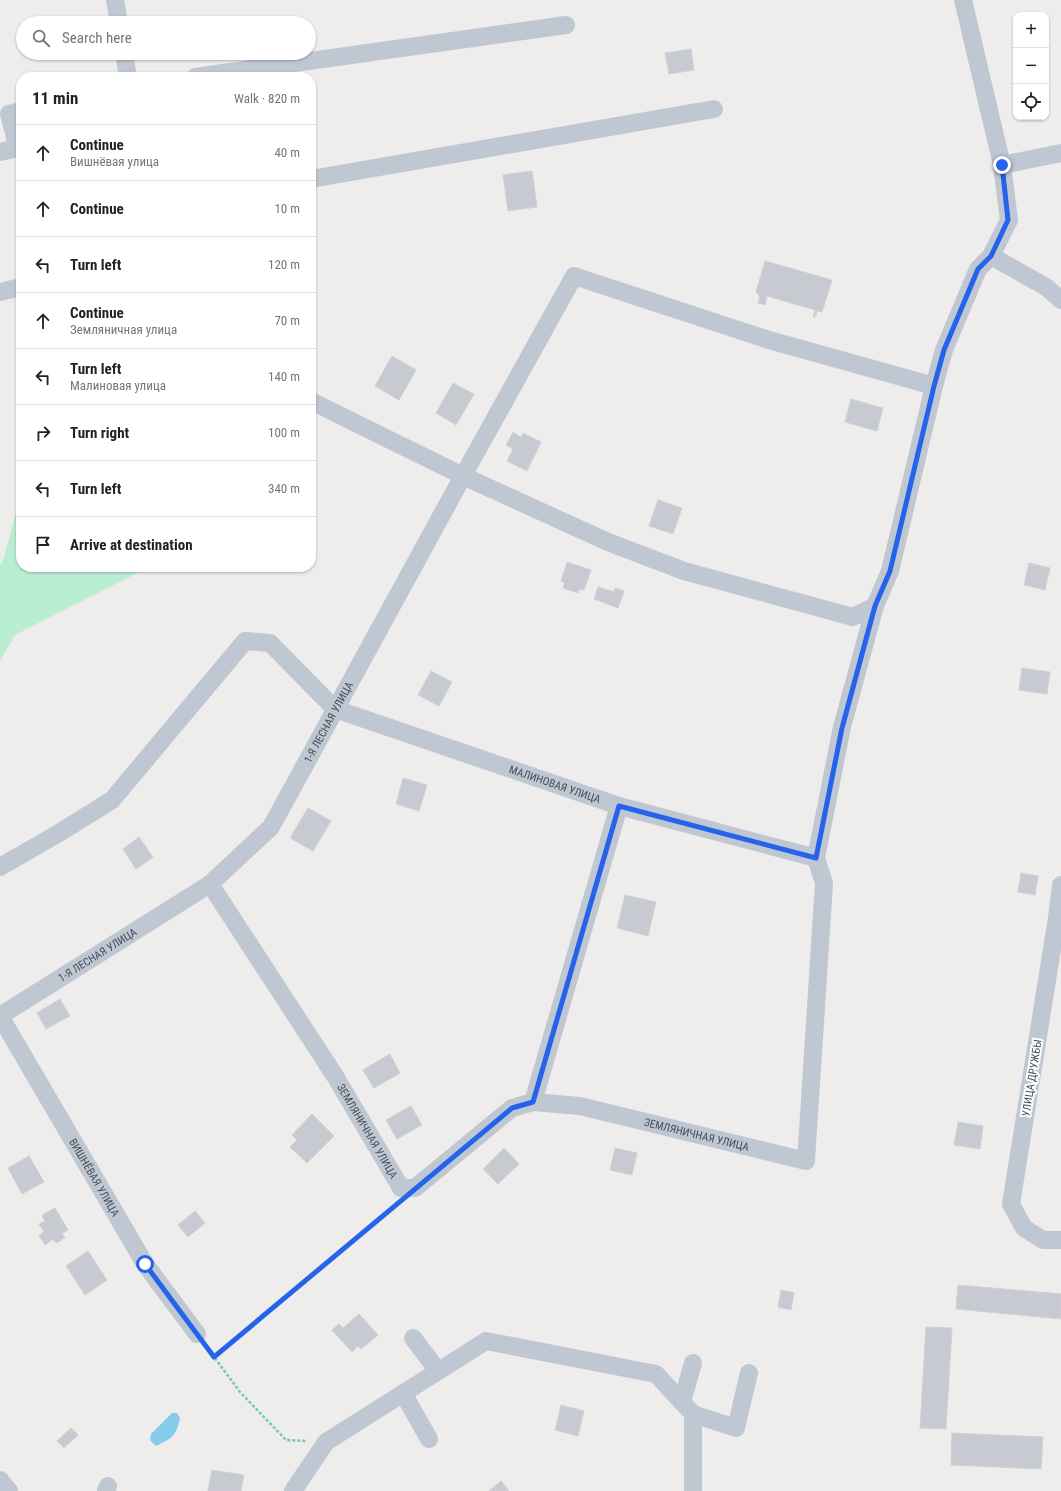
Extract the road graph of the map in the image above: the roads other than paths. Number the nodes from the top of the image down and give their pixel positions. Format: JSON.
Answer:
{"nodes":[{"id":1,"x":115,"y":0,"type":"edge"},
{"id":2,"x":963,"y":0,"type":"edge"},
{"id":3,"x":118,"y":16,"type":"edge"},
{"id":4,"x":566,"y":25,"type":"dead end"},
{"id":5,"x":125,"y":60,"type":"edge"},
{"id":6,"x":127,"y":72,"type":"edge"},
{"id":7,"x":231,"y":72,"type":"edge"},
{"id":8,"x":714,"y":108,"type":"dead end"},
{"id":9,"x":16,"y":112,"type":"edge"},
{"id":10,"x":16,"y":140,"type":"edge"},
{"id":11,"x":16,"y":148,"type":"edge"},
{"id":12,"x":0,"y":152,"type":"edge"},
{"id":13,"x":1061,"y":153,"type":"edge"},
{"id":14,"x":1002,"y":165,"type":"junction"},
{"id":15,"x":316,"y":178,"type":"edge"},
{"id":16,"x":991,"y":256,"type":"junction"},
{"id":17,"x":1054,"y":286,"type":"edge"},
{"id":18,"x":16,"y":287,"type":"edge"},
{"id":19,"x":0,"y":292,"type":"edge"},
{"id":20,"x":1061,"y":300,"type":"edge"},
{"id":21,"x":934,"y":386,"type":"junction"},
{"id":22,"x":316,"y":403,"type":"edge"},
{"id":23,"x":463,"y":476,"type":"junction"},
{"id":24,"x":875,"y":606,"type":"junction"},
{"id":25,"x":335,"y":709,"type":"junction"},
{"id":26,"x":619,"y":806,"type":"junction"},
{"id":27,"x":816,"y":858,"type":"junction"},
{"id":28,"x":0,"y":867,"type":"edge"},
{"id":29,"x":210,"y":884,"type":"junction"},
{"id":30,"x":1060,"y":894,"type":"edge"},
{"id":31,"x":0,"y":1016,"type":"edge"},
{"id":32,"x":533,"y":1102,"type":"junction"},
{"id":33,"x":1061,"y":1240,"type":"edge"},
{"id":34,"x":197,"y":1334,"type":"road end"},
{"id":35,"x":413,"y":1338,"type":"dead end"},
{"id":36,"x":693,"y":1363,"type":"dead end"},
{"id":37,"x":438,"y":1371,"type":"junction"},
{"id":38,"x":749,"y":1374,"type":"dead end"},
{"id":39,"x":403,"y":1393,"type":"junction"},
{"id":40,"x":687,"y":1408,"type":"junction"},
{"id":41,"x":429,"y":1439,"type":"dead end"},
{"id":42,"x":0,"y":1480,"type":"edge"},
{"id":43,"x":9,"y":1491,"type":"edge"},
{"id":44,"x":293,"y":1491,"type":"edge"},
{"id":45,"x":693,"y":1491,"type":"edge"}],
"edges":[{"from":1,"to":3,"type":"street"},
{"from":2,"to":14,"type":"street"},
{"from":4,"to":7,"type":"street"},
{"from":5,"to":6,"type":"street"},
{"from":8,"to":15,"type":"street"},
{"from":9,"to":10,"type":"street"},
{"from":11,"to":12,"type":"street"},
{"from":13,"to":14,"type":"street"},
{"from":14,"to":16,"type":"street"},
{"from":16,"to":17,"type":"street"},
{"from":16,"to":21,"type":"street"},
{"from":17,"to":20,"type":"street"},
{"from":18,"to":19,"type":"street"},
{"from":21,"to":23,"type":"street","name":"1-Я ЛЕСНАЯ УЛИЦА"},
{"from":21,"to":24,"type":"street"},
{"from":22,"to":23,"type":"street"},
{"from":23,"to":24,"type":"street"},
{"from":23,"to":25,"type":"street","name":"1-Я ЛЕСНАЯ УЛИЦА"},
{"from":24,"to":27,"type":"street"},
{"from":25,"to":26,"type":"street","name":"МАЛИНОВАЯ УЛИЦА"},
{"from":25,"to":28,"type":"street"},
{"from":25,"to":29,"type":"street","name":"1-Я ЛЕСНАЯ УЛИЦА"},
{"from":26,"to":27,"type":"street","name":"МАЛИНОВАЯ УЛИЦА"},
{"from":26,"to":32,"type":"street"},
{"from":27,"to":32,"type":"street","name":"ЗЕМЛЯНИЧНАЯ УЛИЦА"},
{"from":29,"to":31,"type":"street","name":"1-Я ЛЕСНАЯ УЛИЦА"},
{"from":29,"to":32,"type":"street","name":"ЗЕМЛЯНИЧНАЯ УЛИЦА"},
{"from":30,"to":33,"type":"street","name":"УЛИЦА ДРУЖБЫ"},
{"from":31,"to":34,"type":"street","name":"ВИШНЁВАЯ УЛИЦА"},
{"from":35,"to":37,"type":"street"},
{"from":36,"to":40,"type":"street"},
{"from":37,"to":39,"type":"street"},
{"from":37,"to":40,"type":"street"},
{"from":38,"to":40,"type":"street"},
{"from":39,"to":41,"type":"street"},
{"from":39,"to":44,"type":"street"},
{"from":40,"to":45,"type":"street"},
{"from":42,"to":43,"type":"street"}]}
